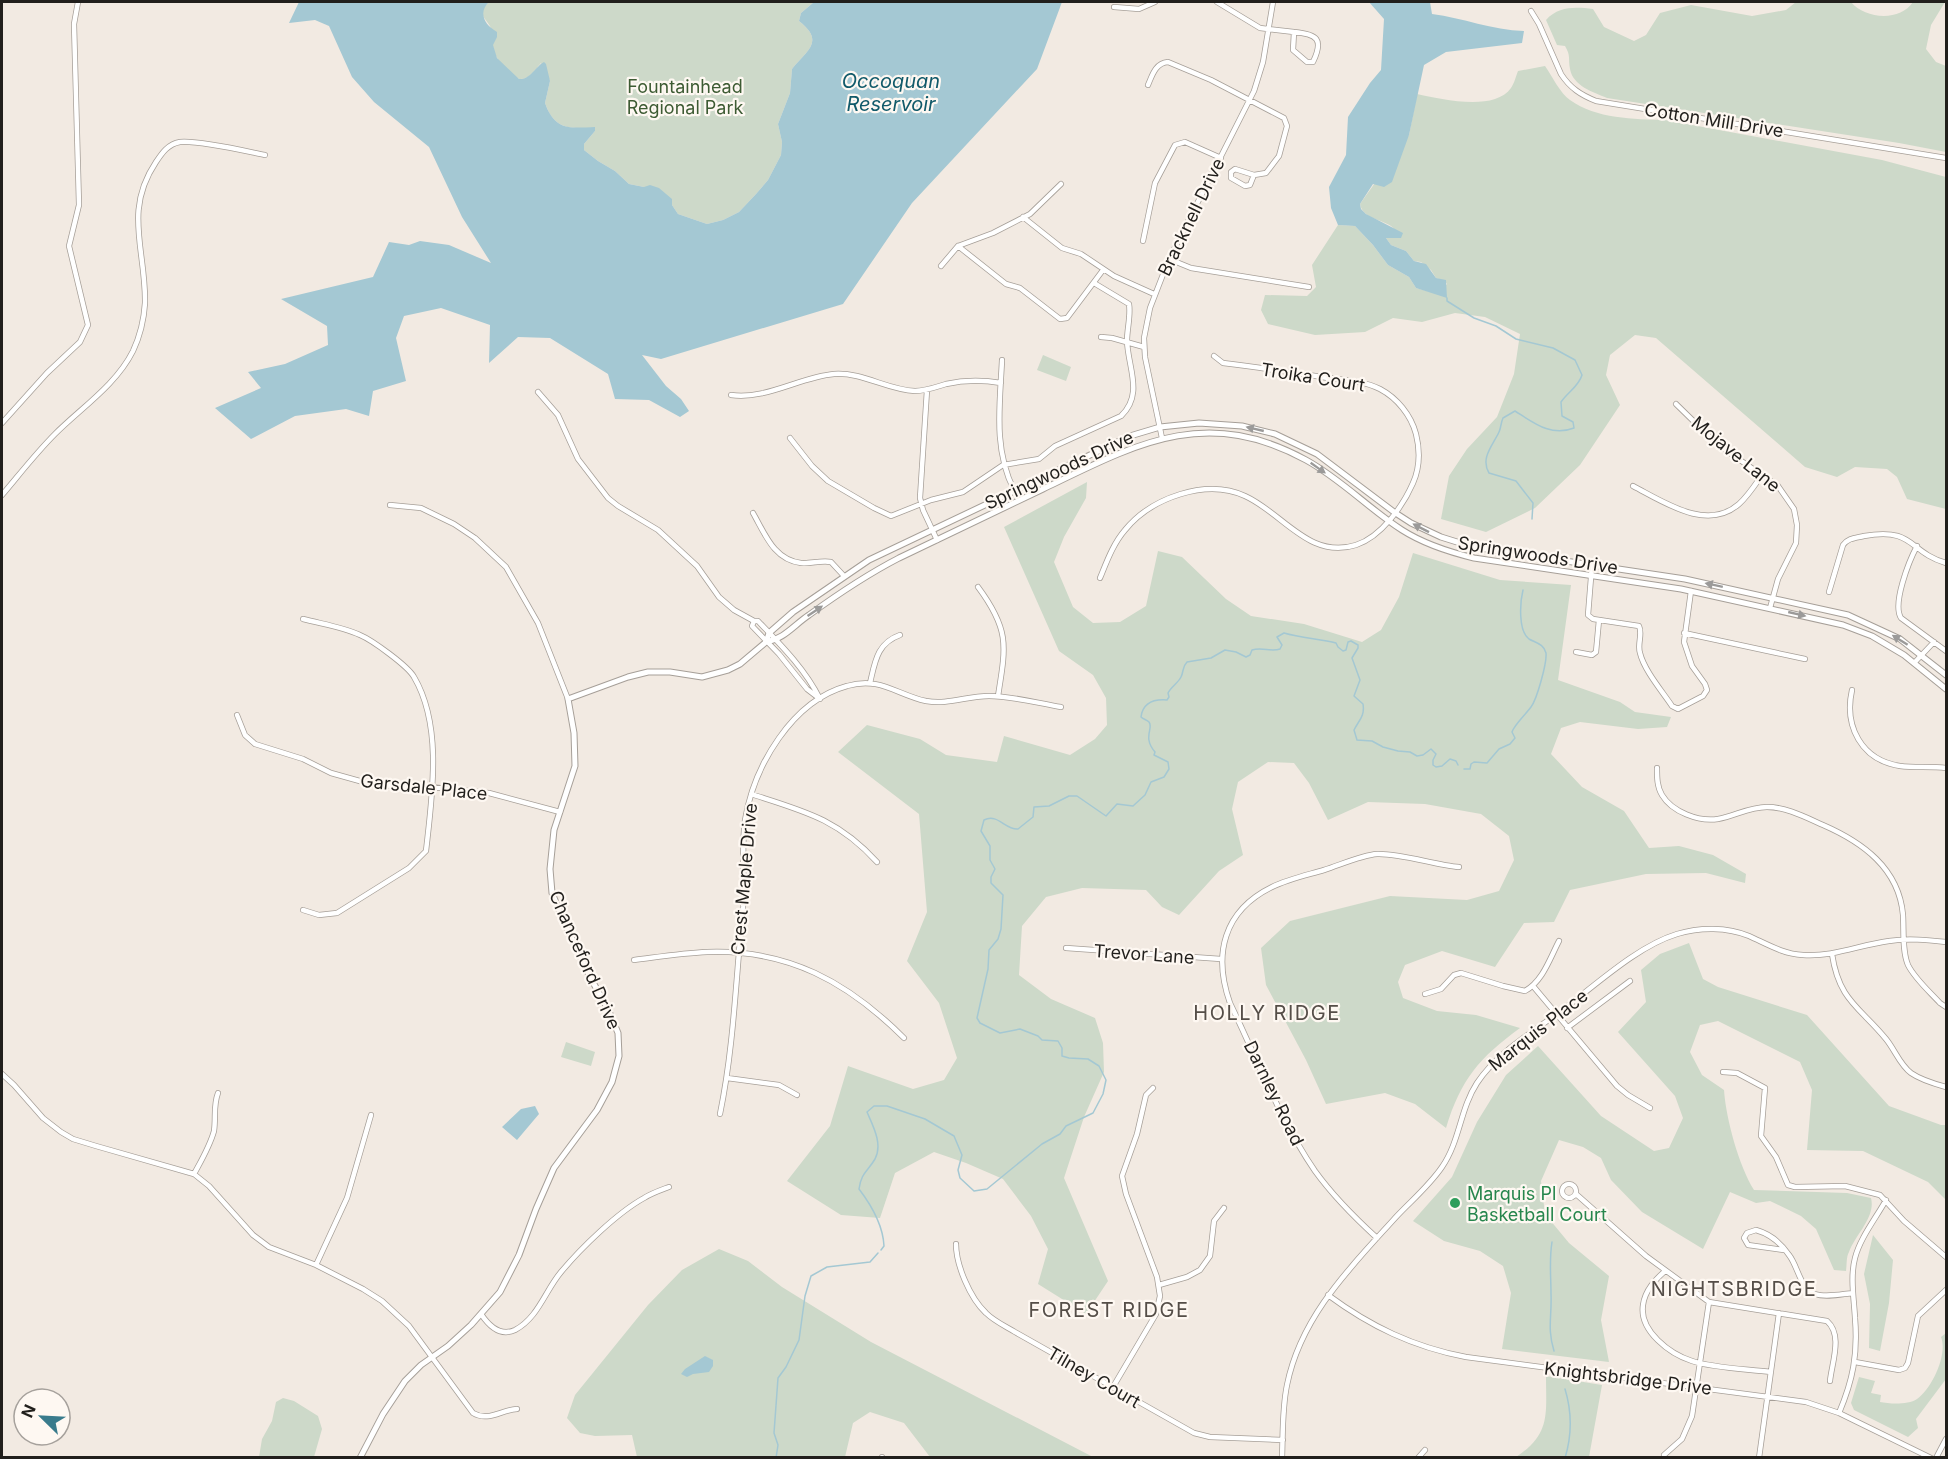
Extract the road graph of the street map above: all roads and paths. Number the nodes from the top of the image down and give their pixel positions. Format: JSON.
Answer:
{"nodes":[{"id":1,"x":78,"y":2,"type":"edge"},
{"id":2,"x":1155,"y":2,"type":"edge"},
{"id":3,"x":1217,"y":2,"type":"edge"},
{"id":4,"x":1273,"y":2,"type":"edge"},
{"id":5,"x":1114,"y":7,"type":"dead end"},
{"id":6,"x":1531,"y":10,"type":"dead end"},
{"id":7,"x":1268,"y":29,"type":"junction"},
{"id":8,"x":1294,"y":32,"type":"junction"},
{"id":9,"x":1148,"y":85,"type":"dead end"},
{"id":10,"x":1250,"y":101,"type":"junction"},
{"id":11,"x":265,"y":155,"type":"dead end"},
{"id":12,"x":1221,"y":158,"type":"junction"},
{"id":13,"x":1947,"y":158,"type":"edge"},
{"id":14,"x":1254,"y":175,"type":"junction"},
{"id":15,"x":1061,"y":184,"type":"dead end"},
{"id":16,"x":1023,"y":217,"type":"junction"},
{"id":17,"x":1143,"y":242,"type":"dead end"},
{"id":18,"x":958,"y":246,"type":"junction"},
{"id":19,"x":1169,"y":259,"type":"junction"},
{"id":20,"x":941,"y":266,"type":"dead end"},
{"id":21,"x":1104,"y":270,"type":"junction"},
{"id":22,"x":1094,"y":283,"type":"junction"},
{"id":23,"x":1309,"y":287,"type":"dead end"},
{"id":24,"x":1154,"y":294,"type":"junction"},
{"id":25,"x":1101,"y":337,"type":"dead end"},
{"id":26,"x":1127,"y":343,"type":"junction"},
{"id":27,"x":1144,"y":346,"type":"junction"},
{"id":28,"x":1214,"y":356,"type":"dead end"},
{"id":29,"x":1002,"y":360,"type":"dead end"},
{"id":30,"x":1001,"y":383,"type":"junction"},
{"id":31,"x":927,"y":390,"type":"junction"},
{"id":32,"x":538,"y":392,"type":"dead end"},
{"id":33,"x":731,"y":395,"type":"dead end"},
{"id":34,"x":1676,"y":404,"type":"dead end"},
{"id":35,"x":2,"y":423,"type":"edge"},
{"id":36,"x":1160,"y":427,"type":"junction"},
{"id":37,"x":790,"y":438,"type":"dead end"},
{"id":38,"x":1162,"y":438,"type":"junction"},
{"id":39,"x":1003,"y":465,"type":"junction"},
{"id":40,"x":1762,"y":475,"type":"junction"},
{"id":41,"x":1633,"y":486,"type":"dead end"},
{"id":42,"x":1014,"y":490,"type":"junction"},
{"id":43,"x":2,"y":495,"type":"edge"},
{"id":44,"x":390,"y":505,"type":"dead end"},
{"id":45,"x":921,"y":505,"type":"junction"},
{"id":46,"x":1395,"y":512,"type":"junction"},
{"id":47,"x":753,"y":513,"type":"dead end"},
{"id":48,"x":1388,"y":520,"type":"junction"},
{"id":49,"x":932,"y":529,"type":"junction"},
{"id":50,"x":937,"y":540,"type":"junction"},
{"id":51,"x":1917,"y":546,"type":"junction"},
{"id":52,"x":1947,"y":564,"type":"edge"},
{"id":53,"x":1592,"y":565,"type":"junction"},
{"id":54,"x":844,"y":576,"type":"junction"},
{"id":55,"x":1591,"y":576,"type":"junction"},
{"id":56,"x":1100,"y":578,"type":"dead end"},
{"id":57,"x":978,"y":587,"type":"dead end"},
{"id":58,"x":1691,"y":591,"type":"junction"},
{"id":59,"x":1829,"y":592,"type":"dead end"},
{"id":60,"x":1773,"y":597,"type":"junction"},
{"id":61,"x":1770,"y":608,"type":"junction"},
{"id":62,"x":303,"y":619,"type":"dead end"},
{"id":63,"x":1599,"y":620,"type":"junction"},
{"id":64,"x":754,"y":621,"type":"junction"},
{"id":65,"x":769,"y":633,"type":"junction"},
{"id":66,"x":1684,"y":633,"type":"junction"},
{"id":67,"x":900,"y":635,"type":"dead end"},
{"id":68,"x":777,"y":640,"type":"junction"},
{"id":69,"x":766,"y":642,"type":"junction"},
{"id":70,"x":1934,"y":642,"type":"junction"},
{"id":71,"x":1947,"y":651,"type":"edge"},
{"id":72,"x":1576,"y":652,"type":"dead end"},
{"id":73,"x":1922,"y":655,"type":"junction"},
{"id":74,"x":1806,"y":659,"type":"dead end"},
{"id":75,"x":1915,"y":662,"type":"junction"},
{"id":76,"x":1947,"y":675,"type":"edge"},
{"id":77,"x":870,"y":683,"type":"junction"},
{"id":78,"x":1947,"y":689,"type":"edge"},
{"id":79,"x":1852,"y":690,"type":"dead end"},
{"id":80,"x":998,"y":696,"type":"junction"},
{"id":81,"x":568,"y":699,"type":"junction"},
{"id":82,"x":820,"y":699,"type":"junction"},
{"id":83,"x":1060,"y":707,"type":"dead end"},
{"id":84,"x":237,"y":715,"type":"dead end"},
{"id":85,"x":1657,"y":768,"type":"dead end"},
{"id":86,"x":1947,"y":768,"type":"edge"},
{"id":87,"x":431,"y":787,"type":"junction"},
{"id":88,"x":751,"y":794,"type":"junction"},
{"id":89,"x":560,"y":812,"type":"junction"},
{"id":90,"x":877,"y":862,"type":"dead end"},
{"id":91,"x":1459,"y":867,"type":"dead end"},
{"id":92,"x":303,"y":910,"type":"dead end"},
{"id":93,"x":1905,"y":939,"type":"junction"},
{"id":94,"x":1559,"y":941,"type":"dead end"},
{"id":95,"x":1947,"y":942,"type":"edge"},
{"id":96,"x":1066,"y":948,"type":"dead end"},
{"id":97,"x":738,"y":953,"type":"junction"},
{"id":98,"x":1832,"y":954,"type":"junction"},
{"id":99,"x":1221,"y":959,"type":"junction"},
{"id":100,"x":634,"y":960,"type":"dead end"},
{"id":101,"x":1630,"y":981,"type":"dead end"},
{"id":102,"x":1533,"y":986,"type":"junction"},
{"id":103,"x":1425,"y":994,"type":"dead end"},
{"id":104,"x":1947,"y":1007,"type":"edge"},
{"id":105,"x":1556,"y":1015,"type":"junction"},
{"id":106,"x":1567,"y":1028,"type":"junction"},
{"id":107,"x":904,"y":1038,"type":"dead end"},
{"id":108,"x":1723,"y":1072,"type":"dead end"},
{"id":109,"x":2,"y":1074,"type":"edge"},
{"id":110,"x":727,"y":1078,"type":"junction"},
{"id":111,"x":1947,"y":1087,"type":"edge"},
{"id":112,"x":1153,"y":1088,"type":"dead end"},
{"id":113,"x":218,"y":1093,"type":"dead end"},
{"id":114,"x":798,"y":1095,"type":"dead end"},
{"id":115,"x":1650,"y":1108,"type":"dead end"},
{"id":116,"x":720,"y":1114,"type":"dead end"},
{"id":117,"x":371,"y":1115,"type":"dead end"},
{"id":118,"x":194,"y":1174,"type":"junction"},
{"id":119,"x":669,"y":1186,"type":"dead end"},
{"id":120,"x":1576,"y":1194,"type":"dead end"},
{"id":121,"x":1886,"y":1200,"type":"junction"},
{"id":122,"x":1224,"y":1208,"type":"dead end"},
{"id":123,"x":1377,"y":1238,"type":"junction"},
{"id":124,"x":956,"y":1244,"type":"dead end"},
{"id":125,"x":1784,"y":1250,"type":"junction"},
{"id":126,"x":1947,"y":1257,"type":"edge"},
{"id":127,"x":316,"y":1265,"type":"junction"},
{"id":128,"x":1665,"y":1271,"type":"junction"},
{"id":129,"x":1159,"y":1285,"type":"junction"},
{"id":130,"x":1947,"y":1290,"type":"edge"},
{"id":131,"x":1853,"y":1293,"type":"junction"},
{"id":132,"x":1328,"y":1295,"type":"junction"},
{"id":133,"x":1709,"y":1302,"type":"junction"},
{"id":134,"x":1779,"y":1313,"type":"junction"},
{"id":135,"x":481,"y":1314,"type":"junction"},
{"id":136,"x":432,"y":1359,"type":"junction"},
{"id":137,"x":1856,"y":1362,"type":"junction"},
{"id":138,"x":1700,"y":1363,"type":"junction"},
{"id":139,"x":1771,"y":1372,"type":"junction"},
{"id":140,"x":1830,"y":1381,"type":"dead end"},
{"id":141,"x":1113,"y":1387,"type":"junction"},
{"id":142,"x":1698,"y":1387,"type":"junction"},
{"id":143,"x":1768,"y":1396,"type":"junction"},
{"id":144,"x":517,"y":1409,"type":"dead end"},
{"id":145,"x":1839,"y":1413,"type":"junction"},
{"id":146,"x":1947,"y":1439,"type":"edge"},
{"id":147,"x":1283,"y":1440,"type":"junction"},
{"id":148,"x":1425,"y":1450,"type":"dead end"},
{"id":149,"x":1664,"y":1455,"type":"dead end"},
{"id":150,"x":360,"y":1458,"type":"edge"},
{"id":151,"x":1282,"y":1458,"type":"edge"},
{"id":152,"x":1418,"y":1458,"type":"edge"},
{"id":153,"x":1759,"y":1458,"type":"edge"},
{"id":154,"x":1931,"y":1458,"type":"edge"},
{"id":155,"x":1936,"y":1458,"type":"edge"}],
"edges":[{"from":1,"to":35,"type":"street"},
{"from":2,"to":5,"type":"street"},
{"from":3,"to":7,"type":"street"},
{"from":4,"to":7,"type":"street","name":"Bracknell Drive"},
{"from":6,"to":13,"type":"street","name":"Cotton Mill Drive"},
{"from":7,"to":8,"type":"street"},
{"from":7,"to":10,"type":"street","name":"Bracknell Drive"},
{"from":8,"to":8,"type":"street"},
{"from":9,"to":10,"type":"street"},
{"from":10,"to":12,"type":"street","name":"Bracknell Drive"},
{"from":10,"to":14,"type":"street"},
{"from":11,"to":43,"type":"street"},
{"from":12,"to":17,"type":"street"},
{"from":12,"to":19,"type":"street","name":"Bracknell Drive"},
{"from":14,"to":14,"type":"street"},
{"from":15,"to":16,"type":"street"},
{"from":16,"to":18,"type":"street"},
{"from":16,"to":21,"type":"street"},
{"from":18,"to":20,"type":"street"},
{"from":18,"to":22,"type":"street"},
{"from":19,"to":23,"type":"street"},
{"from":19,"to":24,"type":"street","name":"Bracknell Drive"},
{"from":21,"to":22,"type":"street"},
{"from":21,"to":24,"type":"street"},
{"from":22,"to":26,"type":"street"},
{"from":24,"to":27,"type":"street","name":"Bracknell Drive"},
{"from":25,"to":26,"type":"street"},
{"from":26,"to":27,"type":"street"},
{"from":26,"to":39,"type":"street"},
{"from":27,"to":36,"type":"street","name":"Bracknell Drive"},
{"from":28,"to":46,"type":"street","name":"Troika Court"},
{"from":29,"to":30,"type":"street"},
{"from":30,"to":31,"type":"street"},
{"from":30,"to":39,"type":"street"},
{"from":31,"to":33,"type":"street"},
{"from":31,"to":45,"type":"street"},
{"from":32,"to":64,"type":"street"},
{"from":34,"to":40,"type":"street","name":"Mojave Lane"},
{"from":36,"to":38,"type":"street","name":"Bracknell Drive"},
{"from":36,"to":42,"type":"street","name":"Springwoods Drive"},
{"from":46,"to":36,"type":"street","name":"Springwoods Drive","one_way":true},
{"from":37,"to":45,"type":"street"},
{"from":38,"to":48,"type":"street","name":"Springwoods Drive","one_way":true},
{"from":38,"to":50,"type":"street","name":"Springwoods Drive"},
{"from":39,"to":42,"type":"street"},
{"from":39,"to":45,"type":"street"},
{"from":40,"to":41,"type":"street"},
{"from":40,"to":60,"type":"street","name":"Mojave Lane"},
{"from":42,"to":49,"type":"street","name":"Springwoods Drive"},
{"from":44,"to":81,"type":"street","name":"Chanceford Drive"},
{"from":45,"to":49,"type":"street"},
{"from":46,"to":48,"type":"street","name":"Troika Court"},
{"from":53,"to":46,"type":"street","name":"Springwoods Drive","one_way":true},
{"from":47,"to":54,"type":"street"},
{"from":48,"to":55,"type":"street","name":"Springwoods Drive"},
{"from":48,"to":56,"type":"street","name":"Troika Court"},
{"from":49,"to":50,"type":"street"},
{"from":49,"to":54,"type":"street","name":"Springwoods Drive"},
{"from":68,"to":50,"type":"street","name":"Springwoods Drive","one_way":true},
{"from":51,"to":52,"type":"street"},
{"from":51,"to":59,"type":"street"},
{"from":51,"to":70,"type":"street"},
{"from":53,"to":55,"type":"street"},
{"from":60,"to":53,"type":"street","name":"Springwoods Drive","one_way":true},
{"from":54,"to":65,"type":"street","name":"Springwoods Drive"},
{"from":55,"to":58,"type":"street","name":"Springwoods Drive"},
{"from":55,"to":63,"type":"street"},
{"from":57,"to":80,"type":"street"},
{"from":58,"to":61,"type":"street","name":"Springwoods Drive"},
{"from":58,"to":66,"type":"street"},
{"from":60,"to":61,"type":"street","name":"Mojave Lane"},
{"from":73,"to":60,"type":"street","name":"Springwoods Drive","one_way":true},
{"from":61,"to":75,"type":"street","name":"Springwoods Drive","one_way":true},
{"from":62,"to":87,"type":"street"},
{"from":63,"to":66,"type":"street"},
{"from":63,"to":72,"type":"street"},
{"from":64,"to":65,"type":"street"},
{"from":64,"to":69,"type":"street"},
{"from":65,"to":68,"type":"street"},
{"from":65,"to":69,"type":"street"},
{"from":66,"to":74,"type":"street"},
{"from":67,"to":77,"type":"street"},
{"from":68,"to":69,"type":"street","name":"Springwoods Drive"},
{"from":68,"to":82,"type":"street"},
{"from":69,"to":81,"type":"street","name":"Springwoods Drive"},
{"from":69,"to":82,"type":"street"},
{"from":70,"to":71,"type":"street"},
{"from":70,"to":73,"type":"street"},
{"from":73,"to":75,"type":"street"},
{"from":73,"to":76,"type":"street","name":"Springwoods Drive"},
{"from":75,"to":78,"type":"street","name":"Springwoods Drive"},
{"from":77,"to":80,"type":"street","name":"Crest Maple Drive"},
{"from":77,"to":82,"type":"street","name":"Crest Maple Drive"},
{"from":79,"to":86,"type":"street"},
{"from":80,"to":83,"type":"street","name":"Crest Maple Drive"},
{"from":81,"to":89,"type":"street","name":"Chanceford Drive"},
{"from":82,"to":88,"type":"street","name":"Crest Maple Drive"},
{"from":84,"to":87,"type":"street","name":"Garsdale Place"},
{"from":85,"to":93,"type":"street"},
{"from":87,"to":89,"type":"street","name":"Garsdale Place"},
{"from":87,"to":92,"type":"street"},
{"from":88,"to":90,"type":"street"},
{"from":88,"to":97,"type":"street","name":"Crest Maple Drive"},
{"from":89,"to":135,"type":"street","name":"Chanceford Drive"},
{"from":91,"to":99,"type":"street","name":"Darnley Road"},
{"from":93,"to":95,"type":"street","name":"Marquis Place"},
{"from":93,"to":98,"type":"street","name":"Marquis Place"},
{"from":93,"to":104,"type":"street"},
{"from":94,"to":102,"type":"street"},
{"from":96,"to":99,"type":"street","name":"Trevor Lane"},
{"from":97,"to":100,"type":"street"},
{"from":97,"to":107,"type":"street"},
{"from":97,"to":110,"type":"street","name":"Crest Maple Drive"},
{"from":98,"to":105,"type":"street","name":"Marquis Place"},
{"from":98,"to":111,"type":"street"},
{"from":99,"to":123,"type":"street","name":"Darnley Road"},
{"from":101,"to":106,"type":"street"},
{"from":102,"to":103,"type":"street"},
{"from":102,"to":105,"type":"street"},
{"from":105,"to":106,"type":"street"},
{"from":105,"to":123,"type":"street","name":"Marquis Place"},
{"from":106,"to":115,"type":"street"},
{"from":108,"to":121,"type":"street"},
{"from":109,"to":118,"type":"street"},
{"from":110,"to":114,"type":"street"},
{"from":110,"to":116,"type":"street","name":"Crest Maple Drive"},
{"from":112,"to":129,"type":"street"},
{"from":113,"to":118,"type":"street"},
{"from":117,"to":127,"type":"street"},
{"from":118,"to":127,"type":"street"},
{"from":119,"to":135,"type":"street"},
{"from":120,"to":128,"type":"street"},
{"from":121,"to":126,"type":"street"},
{"from":121,"to":131,"type":"street"},
{"from":122,"to":129,"type":"street"},
{"from":123,"to":132,"type":"street","name":"Marquis Place"},
{"from":124,"to":141,"type":"street","name":"Tilney Court"},
{"from":125,"to":125,"type":"street"},
{"from":125,"to":131,"type":"street"},
{"from":127,"to":136,"type":"street"},
{"from":128,"to":133,"type":"street"},
{"from":128,"to":138,"type":"street"},
{"from":129,"to":141,"type":"street"},
{"from":130,"to":137,"type":"street"},
{"from":131,"to":137,"type":"street"},
{"from":132,"to":142,"type":"street","name":"Knightsbridge Drive"},
{"from":132,"to":147,"type":"street","name":"Marquis Place"},
{"from":133,"to":134,"type":"street"},
{"from":133,"to":138,"type":"street"},
{"from":134,"to":139,"type":"street"},
{"from":134,"to":140,"type":"street"},
{"from":135,"to":136,"type":"street","name":"Chanceford Drive"},
{"from":136,"to":144,"type":"street"},
{"from":136,"to":150,"type":"street","name":"Chanceford Drive"},
{"from":137,"to":145,"type":"street"},
{"from":138,"to":139,"type":"street"},
{"from":138,"to":142,"type":"street"},
{"from":139,"to":143,"type":"street"},
{"from":141,"to":147,"type":"street","name":"Tilney Court"},
{"from":142,"to":143,"type":"street","name":"Knightsbridge Drive"},
{"from":142,"to":149,"type":"street"},
{"from":143,"to":145,"type":"street","name":"Knightsbridge Drive"},
{"from":143,"to":153,"type":"street"},
{"from":145,"to":154,"type":"street","name":"Knightsbridge Drive"},
{"from":146,"to":155,"type":"street"},
{"from":147,"to":151,"type":"street","name":"Marquis Place"},
{"from":148,"to":152,"type":"street"}]}
